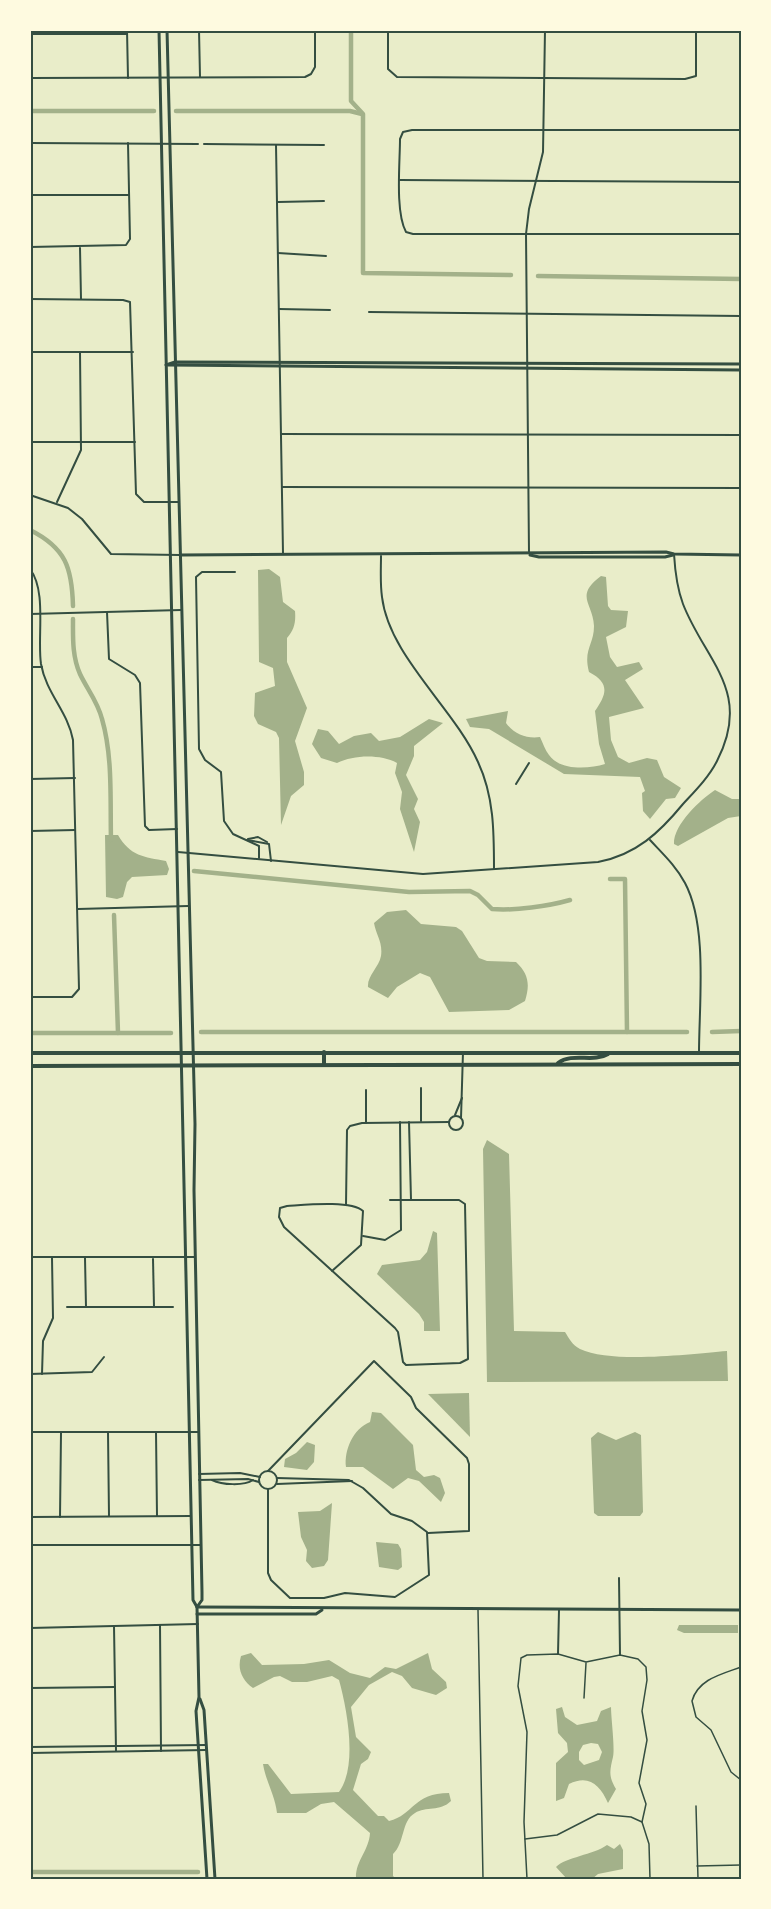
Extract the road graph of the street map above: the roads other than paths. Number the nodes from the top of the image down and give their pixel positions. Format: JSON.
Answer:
{"nodes":[{"id":1,"x":159,"y":30,"type":"edge"},
{"id":2,"x":167,"y":30,"type":"edge"},
{"id":3,"x":199,"y":30,"type":"edge"},
{"id":4,"x":315,"y":30,"type":"edge"},
{"id":5,"x":388,"y":30,"type":"edge"},
{"id":6,"x":545,"y":30,"type":"edge"},
{"id":7,"x":696,"y":30,"type":"edge"},
{"id":8,"x":127,"y":32,"type":"edge"},
{"id":9,"x":30,"y":34,"type":"edge"},
{"id":10,"x":168,"y":77,"type":"junction"},
{"id":11,"x":200,"y":77,"type":"junction"},
{"id":12,"x":30,"y":78,"type":"edge"},
{"id":13,"x":128,"y":78,"type":"junction"},
{"id":14,"x":160,"y":78,"type":"junction"},
{"id":15,"x":545,"y":79,"type":"junction"},
{"id":16,"x":544,"y":128,"type":"junction"},
{"id":17,"x":741,"y":130,"type":"edge"},
{"id":18,"x":30,"y":143,"type":"edge"},
{"id":19,"x":128,"y":143,"type":"junction"},
{"id":20,"x":161,"y":143,"type":"junction"},
{"id":21,"x":170,"y":144,"type":"junction"},
{"id":22,"x":198,"y":144,"type":"dead end"},
{"id":23,"x":204,"y":144,"type":"dead end"},
{"id":24,"x":276,"y":145,"type":"junction"},
{"id":25,"x":324,"y":145,"type":"dead end"},
{"id":26,"x":400,"y":180,"type":"junction"},
{"id":27,"x":535,"y":180,"type":"junction"},
{"id":28,"x":741,"y":182,"type":"edge"},
{"id":29,"x":30,"y":195,"type":"edge"},
{"id":30,"x":129,"y":195,"type":"junction"},
{"id":31,"x":324,"y":201,"type":"dead end"},
{"id":32,"x":277,"y":202,"type":"junction"},
{"id":33,"x":526,"y":234,"type":"junction"},
{"id":34,"x":741,"y":234,"type":"edge"},
{"id":35,"x":30,"y":247,"type":"edge"},
{"id":36,"x":80,"y":248,"type":"junction"},
{"id":37,"x":278,"y":254,"type":"junction"},
{"id":38,"x":326,"y":256,"type":"dead end"},
{"id":39,"x":30,"y":299,"type":"edge"},
{"id":40,"x":81,"y":299,"type":"junction"},
{"id":41,"x":279,"y":309,"type":"junction"},
{"id":42,"x":330,"y":310,"type":"dead end"},
{"id":43,"x":369,"y":312,"type":"dead end"},
{"id":44,"x":527,"y":315,"type":"junction"},
{"id":45,"x":741,"y":316,"type":"edge"},
{"id":46,"x":30,"y":352,"type":"edge"},
{"id":47,"x":80,"y":352,"type":"junction"},
{"id":48,"x":133,"y":352,"type":"junction"},
{"id":49,"x":280,"y":362,"type":"junction"},
{"id":50,"x":527,"y":362,"type":"junction"},
{"id":51,"x":598,"y":363,"type":"junction"},
{"id":52,"x":175,"y":364,"type":"junction"},
{"id":53,"x":741,"y":364,"type":"edge"},
{"id":54,"x":166,"y":365,"type":"junction"},
{"id":55,"x":280,"y":368,"type":"junction"},
{"id":56,"x":527,"y":368,"type":"junction"},
{"id":57,"x":598,"y":369,"type":"junction"},
{"id":58,"x":741,"y":370,"type":"edge"},
{"id":59,"x":281,"y":434,"type":"junction"},
{"id":60,"x":528,"y":434,"type":"junction"},
{"id":61,"x":741,"y":435,"type":"edge"},
{"id":62,"x":30,"y":442,"type":"edge"},
{"id":63,"x":82,"y":442,"type":"junction"},
{"id":64,"x":135,"y":442,"type":"junction"},
{"id":65,"x":282,"y":488,"type":"junction"},
{"id":66,"x":741,"y":488,"type":"edge"},
{"id":67,"x":526,"y":489,"type":"junction"},
{"id":68,"x":30,"y":495,"type":"edge"},
{"id":69,"x":57,"y":502,"type":"junction"},
{"id":70,"x":170,"y":502,"type":"junction"},
{"id":71,"x":178,"y":502,"type":"junction"},
{"id":72,"x":529,"y":554,"type":"junction"},
{"id":73,"x":674,"y":554,"type":"junction"},
{"id":74,"x":171,"y":555,"type":"junction"},
{"id":75,"x":180,"y":555,"type":"junction"},
{"id":76,"x":741,"y":555,"type":"edge"},
{"id":77,"x":283,"y":556,"type":"junction"},
{"id":78,"x":381,"y":556,"type":"junction"},
{"id":79,"x":30,"y":569,"type":"edge"},
{"id":80,"x":235,"y":572,"type":"dead end"},
{"id":81,"x":181,"y":610,"type":"junction"},
{"id":82,"x":172,"y":611,"type":"junction"},
{"id":83,"x":107,"y":612,"type":"junction"},
{"id":84,"x":30,"y":614,"type":"edge"},
{"id":85,"x":39,"y":614,"type":"junction"},
{"id":86,"x":30,"y":667,"type":"edge"},
{"id":87,"x":42,"y":667,"type":"junction"},
{"id":88,"x":529,"y":763,"type":"dead end"},
{"id":89,"x":75,"y":778,"type":"junction"},
{"id":90,"x":30,"y":779,"type":"edge"},
{"id":91,"x":516,"y":784,"type":"dead end"},
{"id":92,"x":177,"y":829,"type":"junction"},
{"id":93,"x":76,"y":830,"type":"junction"},
{"id":94,"x":30,"y":831,"type":"edge"},
{"id":95,"x":246,"y":840,"type":"junction"},
{"id":96,"x":650,"y":840,"type":"junction"},
{"id":97,"x":178,"y":852,"type":"junction"},
{"id":98,"x":187,"y":853,"type":"junction"},
{"id":99,"x":259,"y":859,"type":"junction"},
{"id":100,"x":271,"y":861,"type":"junction"},
{"id":101,"x":494,"y":869,"type":"junction"},
{"id":102,"x":179,"y":906,"type":"junction"},
{"id":103,"x":188,"y":906,"type":"junction"},
{"id":104,"x":78,"y":909,"type":"junction"},
{"id":105,"x":30,"y":997,"type":"edge"},
{"id":106,"x":324,"y":1052,"type":"junction"},
{"id":107,"x":463,"y":1052,"type":"junction"},
{"id":108,"x":30,"y":1053,"type":"edge"},
{"id":109,"x":182,"y":1053,"type":"junction"},
{"id":110,"x":194,"y":1053,"type":"junction"},
{"id":111,"x":609,"y":1053,"type":"junction"},
{"id":112,"x":699,"y":1053,"type":"junction"},
{"id":113,"x":741,"y":1053,"type":"edge"},
{"id":114,"x":556,"y":1064,"type":"junction"},
{"id":115,"x":741,"y":1064,"type":"edge"},
{"id":116,"x":183,"y":1065,"type":"junction"},
{"id":117,"x":194,"y":1065,"type":"junction"},
{"id":118,"x":324,"y":1065,"type":"junction"},
{"id":119,"x":463,"y":1065,"type":"junction"},
{"id":120,"x":30,"y":1066,"type":"edge"},
{"id":121,"x":421,"y":1088,"type":"dead end"},
{"id":122,"x":366,"y":1090,"type":"dead end"},
{"id":123,"x":463,"y":1096,"type":"junction"},
{"id":124,"x":455,"y":1116,"type":"junction"},
{"id":125,"x":461,"y":1118,"type":"junction"},
{"id":126,"x":400,"y":1122,"type":"junction"},
{"id":127,"x":409,"y":1122,"type":"junction"},
{"id":128,"x":422,"y":1122,"type":"junction"},
{"id":129,"x":449,"y":1122,"type":"junction"},
{"id":130,"x":366,"y":1123,"type":"junction"},
{"id":131,"x":390,"y":1200,"type":"dead end"},
{"id":132,"x":401,"y":1200,"type":"junction"},
{"id":133,"x":411,"y":1200,"type":"junction"},
{"id":134,"x":346,"y":1205,"type":"junction"},
{"id":135,"x":363,"y":1236,"type":"junction"},
{"id":136,"x":30,"y":1257,"type":"edge"},
{"id":137,"x":187,"y":1257,"type":"junction"},
{"id":138,"x":195,"y":1257,"type":"junction"},
{"id":139,"x":52,"y":1258,"type":"junction"},
{"id":140,"x":85,"y":1258,"type":"junction"},
{"id":141,"x":153,"y":1258,"type":"junction"},
{"id":142,"x":332,"y":1271,"type":"junction"},
{"id":143,"x":67,"y":1307,"type":"dead end"},
{"id":144,"x":86,"y":1307,"type":"junction"},
{"id":145,"x":153,"y":1307,"type":"junction"},
{"id":146,"x":173,"y":1307,"type":"dead end"},
{"id":147,"x":104,"y":1357,"type":"dead end"},
{"id":148,"x":30,"y":1374,"type":"edge"},
{"id":149,"x":42,"y":1374,"type":"junction"},
{"id":150,"x":30,"y":1432,"type":"edge"},
{"id":151,"x":61,"y":1432,"type":"junction"},
{"id":152,"x":108,"y":1432,"type":"junction"},
{"id":153,"x":156,"y":1432,"type":"junction"},
{"id":154,"x":190,"y":1432,"type":"junction"},
{"id":155,"x":199,"y":1432,"type":"junction"},
{"id":156,"x":268,"y":1471,"type":"junction"},
{"id":157,"x":236,"y":1473,"type":"junction"},
{"id":158,"x":199,"y":1474,"type":"junction"},
{"id":159,"x":260,"y":1477,"type":"junction"},
{"id":160,"x":277,"y":1478,"type":"junction"},
{"id":161,"x":236,"y":1479,"type":"junction"},
{"id":162,"x":199,"y":1480,"type":"junction"},
{"id":163,"x":212,"y":1480,"type":"junction"},
{"id":164,"x":253,"y":1480,"type":"junction"},
{"id":165,"x":352,"y":1481,"type":"junction"},
{"id":166,"x":259,"y":1482,"type":"junction"},
{"id":167,"x":277,"y":1484,"type":"junction"},
{"id":168,"x":268,"y":1489,"type":"junction"},
{"id":169,"x":157,"y":1516,"type":"junction"},
{"id":170,"x":192,"y":1516,"type":"junction"},
{"id":171,"x":30,"y":1517,"type":"edge"},
{"id":172,"x":60,"y":1517,"type":"junction"},
{"id":173,"x":109,"y":1517,"type":"junction"},
{"id":174,"x":428,"y":1533,"type":"junction"},
{"id":175,"x":30,"y":1545,"type":"edge"},
{"id":176,"x":192,"y":1545,"type":"junction"},
{"id":177,"x":201,"y":1545,"type":"junction"},
{"id":178,"x":619,"y":1578,"type":"dead end"},
{"id":179,"x":197,"y":1607,"type":"junction"},
{"id":180,"x":258,"y":1607,"type":"junction"},
{"id":181,"x":322,"y":1610,"type":"junction"},
{"id":182,"x":478,"y":1610,"type":"junction"},
{"id":183,"x":559,"y":1610,"type":"junction"},
{"id":184,"x":620,"y":1610,"type":"junction"},
{"id":185,"x":741,"y":1610,"type":"edge"},
{"id":186,"x":197,"y":1614,"type":"junction"},
{"id":187,"x":252,"y":1614,"type":"junction"},
{"id":188,"x":198,"y":1624,"type":"junction"},
{"id":189,"x":160,"y":1625,"type":"junction"},
{"id":190,"x":114,"y":1626,"type":"junction"},
{"id":191,"x":30,"y":1628,"type":"edge"},
{"id":192,"x":558,"y":1654,"type":"junction"},
{"id":193,"x":620,"y":1655,"type":"junction"},
{"id":194,"x":586,"y":1662,"type":"junction"},
{"id":195,"x":741,"y":1667,"type":"edge"},
{"id":196,"x":115,"y":1687,"type":"junction"},
{"id":197,"x":30,"y":1689,"type":"edge"},
{"id":198,"x":199,"y":1697,"type":"junction"},
{"id":199,"x":584,"y":1698,"type":"dead end"},
{"id":200,"x":160,"y":1745,"type":"junction"},
{"id":201,"x":116,"y":1746,"type":"junction"},
{"id":202,"x":30,"y":1747,"type":"edge"},
{"id":203,"x":198,"y":1748,"type":"junction"},
{"id":204,"x":206,"y":1748,"type":"junction"},
{"id":205,"x":160,"y":1750,"type":"junction"},
{"id":206,"x":116,"y":1751,"type":"junction"},
{"id":207,"x":30,"y":1753,"type":"edge"},
{"id":208,"x":741,"y":1780,"type":"edge"},
{"id":209,"x":696,"y":1806,"type":"dead end"},
{"id":210,"x":202,"y":1813,"type":"junction"},
{"id":211,"x":211,"y":1817,"type":"junction"},
{"id":212,"x":642,"y":1822,"type":"junction"},
{"id":213,"x":524,"y":1839,"type":"junction"},
{"id":214,"x":741,"y":1865,"type":"edge"},
{"id":215,"x":697,"y":1866,"type":"junction"},
{"id":216,"x":207,"y":1873,"type":"junction"},
{"id":217,"x":215,"y":1873,"type":"junction"},
{"id":218,"x":207,"y":1879,"type":"edge"},
{"id":219,"x":215,"y":1879,"type":"edge"},
{"id":220,"x":483,"y":1879,"type":"edge"},
{"id":221,"x":527,"y":1879,"type":"edge"},
{"id":222,"x":650,"y":1879,"type":"edge"},
{"id":223,"x":698,"y":1879,"type":"edge"}],
"edges":[{"from":1,"to":14,"type":"street"},
{"from":2,"to":10,"type":"street"},
{"from":3,"to":11,"type":"street"},
{"from":4,"to":11,"type":"street"},
{"from":5,"to":15,"type":"street"},
{"from":6,"to":15,"type":"street"},
{"from":7,"to":15,"type":"street"},
{"from":8,"to":9,"type":"street"},
{"from":8,"to":13,"type":"street"},
{"from":10,"to":11,"type":"street"},
{"from":10,"to":14,"type":"street"},
{"from":10,"to":21,"type":"street"},
{"from":12,"to":13,"type":"street"},
{"from":13,"to":14,"type":"street"},
{"from":14,"to":20,"type":"street"},
{"from":15,"to":16,"type":"street"},
{"from":16,"to":17,"type":"street"},
{"from":16,"to":26,"type":"street"},
{"from":16,"to":27,"type":"street"},
{"from":18,"to":19,"type":"street"},
{"from":19,"to":20,"type":"street"},
{"from":19,"to":30,"type":"street"},
{"from":20,"to":21,"type":"street"},
{"from":20,"to":54,"type":"street"},
{"from":21,"to":22,"type":"street"},
{"from":21,"to":52,"type":"street"},
{"from":23,"to":24,"type":"street"},
{"from":24,"to":25,"type":"street"},
{"from":24,"to":32,"type":"street"},
{"from":26,"to":27,"type":"street"},
{"from":26,"to":33,"type":"street"},
{"from":27,"to":28,"type":"street"},
{"from":27,"to":33,"type":"street"},
{"from":29,"to":30,"type":"street"},
{"from":30,"to":36,"type":"street"},
{"from":31,"to":32,"type":"street"},
{"from":32,"to":37,"type":"street"},
{"from":33,"to":34,"type":"street"},
{"from":33,"to":44,"type":"street"},
{"from":35,"to":36,"type":"street"},
{"from":36,"to":40,"type":"street"},
{"from":37,"to":38,"type":"street"},
{"from":37,"to":41,"type":"street"},
{"from":39,"to":40,"type":"street"},
{"from":40,"to":48,"type":"street"},
{"from":41,"to":42,"type":"street"},
{"from":41,"to":49,"type":"street"},
{"from":43,"to":44,"type":"street"},
{"from":44,"to":45,"type":"street"},
{"from":44,"to":50,"type":"street"},
{"from":46,"to":47,"type":"street"},
{"from":47,"to":48,"type":"street"},
{"from":47,"to":63,"type":"street"},
{"from":48,"to":64,"type":"street"},
{"from":49,"to":50,"type":"street"},
{"from":49,"to":52,"type":"street"},
{"from":49,"to":55,"type":"street"},
{"from":50,"to":51,"type":"street"},
{"from":50,"to":56,"type":"street"},
{"from":51,"to":53,"type":"street"},
{"from":51,"to":57,"type":"street"},
{"from":52,"to":54,"type":"street"},
{"from":52,"to":55,"type":"street"},
{"from":52,"to":71,"type":"street"},
{"from":54,"to":70,"type":"street"},
{"from":55,"to":56,"type":"street"},
{"from":55,"to":59,"type":"street"},
{"from":56,"to":57,"type":"street"},
{"from":56,"to":60,"type":"street"},
{"from":57,"to":58,"type":"street"},
{"from":59,"to":60,"type":"street"},
{"from":59,"to":65,"type":"street"},
{"from":60,"to":61,"type":"street"},
{"from":60,"to":67,"type":"street"},
{"from":62,"to":63,"type":"street"},
{"from":63,"to":64,"type":"street"},
{"from":63,"to":69,"type":"street"},
{"from":64,"to":70,"type":"street"},
{"from":65,"to":67,"type":"street"},
{"from":65,"to":77,"type":"street"},
{"from":66,"to":67,"type":"street"},
{"from":67,"to":72,"type":"street"},
{"from":68,"to":69,"type":"street"},
{"from":69,"to":74,"type":"street"},
{"from":70,"to":71,"type":"street"},
{"from":70,"to":74,"type":"street"},
{"from":71,"to":75,"type":"street"},
{"from":72,"to":73,"type":"street"},
{"from":72,"to":78,"type":"street"},
{"from":73,"to":76,"type":"street"},
{"from":73,"to":96,"type":"street"},
{"from":74,"to":75,"type":"street"},
{"from":74,"to":82,"type":"street"},
{"from":75,"to":77,"type":"street"},
{"from":75,"to":81,"type":"street"},
{"from":77,"to":78,"type":"street"},
{"from":78,"to":101,"type":"street"},
{"from":79,"to":85,"type":"street"},
{"from":80,"to":95,"type":"street"},
{"from":81,"to":82,"type":"street"},
{"from":81,"to":98,"type":"street"},
{"from":82,"to":83,"type":"street"},
{"from":82,"to":92,"type":"street"},
{"from":83,"to":85,"type":"street"},
{"from":83,"to":92,"type":"street"},
{"from":84,"to":85,"type":"street"},
{"from":85,"to":87,"type":"street"},
{"from":86,"to":87,"type":"street"},
{"from":87,"to":89,"type":"street"},
{"from":88,"to":91,"type":"street"},
{"from":89,"to":90,"type":"street"},
{"from":89,"to":93,"type":"street"},
{"from":92,"to":97,"type":"street"},
{"from":93,"to":94,"type":"street"},
{"from":93,"to":104,"type":"street"},
{"from":95,"to":99,"type":"street"},
{"from":95,"to":100,"type":"street"},
{"from":96,"to":101,"type":"street"},
{"from":96,"to":112,"type":"street"},
{"from":97,"to":98,"type":"street"},
{"from":97,"to":102,"type":"street"},
{"from":98,"to":99,"type":"street"},
{"from":98,"to":103,"type":"street"},
{"from":99,"to":100,"type":"street"},
{"from":100,"to":101,"type":"street"},
{"from":102,"to":103,"type":"street"},
{"from":102,"to":104,"type":"street"},
{"from":102,"to":109,"type":"street"},
{"from":103,"to":110,"type":"street"},
{"from":104,"to":105,"type":"street"},
{"from":106,"to":107,"type":"main road"},
{"from":106,"to":110,"type":"main road"},
{"from":106,"to":118,"type":"main road"},
{"from":107,"to":111,"type":"main road"},
{"from":107,"to":119,"type":"street"},
{"from":108,"to":109,"type":"main road"},
{"from":109,"to":110,"type":"main road"},
{"from":109,"to":116,"type":"street"},
{"from":110,"to":117,"type":"street"},
{"from":111,"to":112,"type":"main road"},
{"from":111,"to":114,"type":"main road"},
{"from":112,"to":113,"type":"main road"},
{"from":114,"to":115,"type":"main road"},
{"from":114,"to":119,"type":"main road"},
{"from":116,"to":117,"type":"main road"},
{"from":116,"to":120,"type":"main road"},
{"from":116,"to":137,"type":"street"},
{"from":117,"to":118,"type":"main road"},
{"from":117,"to":138,"type":"street"},
{"from":118,"to":119,"type":"main road"},
{"from":119,"to":123,"type":"street"},
{"from":121,"to":128,"type":"street"},
{"from":122,"to":130,"type":"street"},
{"from":123,"to":124,"type":"street"},
{"from":123,"to":125,"type":"street"},
{"from":124,"to":125,"type":"street"},
{"from":124,"to":129,"type":"street"},
{"from":125,"to":129,"type":"street"},
{"from":126,"to":127,"type":"street"},
{"from":126,"to":130,"type":"street"},
{"from":126,"to":132,"type":"street"},
{"from":127,"to":128,"type":"street"},
{"from":127,"to":133,"type":"street"},
{"from":128,"to":129,"type":"street"},
{"from":130,"to":134,"type":"street"},
{"from":131,"to":132,"type":"street"},
{"from":132,"to":133,"type":"street"},
{"from":132,"to":135,"type":"street"},
{"from":133,"to":142,"type":"street"},
{"from":134,"to":135,"type":"street"},
{"from":134,"to":142,"type":"street"},
{"from":135,"to":142,"type":"street"},
{"from":136,"to":139,"type":"street"},
{"from":137,"to":138,"type":"street"},
{"from":137,"to":141,"type":"street"},
{"from":137,"to":154,"type":"street"},
{"from":138,"to":155,"type":"street"},
{"from":139,"to":140,"type":"street"},
{"from":139,"to":149,"type":"street"},
{"from":140,"to":141,"type":"street"},
{"from":140,"to":144,"type":"street"},
{"from":141,"to":145,"type":"street"},
{"from":143,"to":144,"type":"street"},
{"from":144,"to":145,"type":"street"},
{"from":145,"to":146,"type":"street"},
{"from":147,"to":149,"type":"street"},
{"from":148,"to":149,"type":"street"},
{"from":150,"to":151,"type":"street"},
{"from":151,"to":152,"type":"street"},
{"from":151,"to":172,"type":"street"},
{"from":152,"to":153,"type":"street"},
{"from":152,"to":173,"type":"street"},
{"from":153,"to":154,"type":"street"},
{"from":153,"to":169,"type":"street"},
{"from":154,"to":155,"type":"street"},
{"from":154,"to":170,"type":"street"},
{"from":155,"to":158,"type":"street"},
{"from":156,"to":159,"type":"street"},
{"from":156,"to":160,"type":"street"},
{"from":156,"to":174,"type":"street"},
{"from":157,"to":158,"type":"street"},
{"from":157,"to":159,"type":"street"},
{"from":157,"to":161,"type":"street"},
{"from":158,"to":162,"type":"street"},
{"from":159,"to":166,"type":"street"},
{"from":160,"to":165,"type":"street"},
{"from":160,"to":167,"type":"street"},
{"from":161,"to":163,"type":"street"},
{"from":161,"to":164,"type":"street"},
{"from":162,"to":163,"type":"street"},
{"from":162,"to":177,"type":"street"},
{"from":163,"to":164,"type":"street"},
{"from":164,"to":166,"type":"street"},
{"from":165,"to":167,"type":"street"},
{"from":165,"to":174,"type":"street"},
{"from":166,"to":168,"type":"street"},
{"from":167,"to":168,"type":"street"},
{"from":168,"to":174,"type":"street"},
{"from":169,"to":170,"type":"street"},
{"from":169,"to":173,"type":"street"},
{"from":170,"to":176,"type":"street"},
{"from":171,"to":172,"type":"street"},
{"from":172,"to":173,"type":"street"},
{"from":175,"to":176,"type":"street"},
{"from":176,"to":177,"type":"street"},
{"from":176,"to":179,"type":"street"},
{"from":177,"to":179,"type":"street"},
{"from":178,"to":184,"type":"street"},
{"from":179,"to":180,"type":"street"},
{"from":179,"to":186,"type":"street"},
{"from":180,"to":181,"type":"street"},
{"from":180,"to":187,"type":"street"},
{"from":181,"to":182,"type":"street"},
{"from":181,"to":187,"type":"street"},
{"from":182,"to":183,"type":"street"},
{"from":182,"to":220,"type":"lane"},
{"from":183,"to":184,"type":"street"},
{"from":183,"to":192,"type":"street"},
{"from":184,"to":185,"type":"street"},
{"from":184,"to":193,"type":"street"},
{"from":186,"to":187,"type":"street"},
{"from":186,"to":188,"type":"street"},
{"from":188,"to":189,"type":"street"},
{"from":188,"to":198,"type":"street"},
{"from":189,"to":190,"type":"street"},
{"from":189,"to":200,"type":"street"},
{"from":190,"to":191,"type":"street"},
{"from":190,"to":196,"type":"street"},
{"from":192,"to":194,"type":"lane"},
{"from":192,"to":213,"type":"lane"},
{"from":193,"to":194,"type":"lane"},
{"from":193,"to":212,"type":"lane"},
{"from":194,"to":199,"type":"lane"},
{"from":195,"to":208,"type":"lane"},
{"from":196,"to":197,"type":"street"},
{"from":196,"to":201,"type":"street"},
{"from":198,"to":203,"type":"street"},
{"from":198,"to":204,"type":"street"},
{"from":200,"to":201,"type":"street"},
{"from":200,"to":203,"type":"street"},
{"from":200,"to":205,"type":"street"},
{"from":201,"to":202,"type":"street"},
{"from":201,"to":206,"type":"street"},
{"from":203,"to":204,"type":"street"},
{"from":203,"to":205,"type":"street"},
{"from":203,"to":210,"type":"street"},
{"from":204,"to":211,"type":"street"},
{"from":205,"to":206,"type":"street"},
{"from":206,"to":207,"type":"street"},
{"from":209,"to":215,"type":"lane"},
{"from":210,"to":211,"type":"street"},
{"from":210,"to":216,"type":"street"},
{"from":211,"to":217,"type":"street"},
{"from":212,"to":213,"type":"lane"},
{"from":212,"to":222,"type":"lane"},
{"from":213,"to":221,"type":"lane"},
{"from":214,"to":215,"type":"lane"},
{"from":215,"to":223,"type":"lane"},
{"from":216,"to":217,"type":"street"},
{"from":216,"to":218,"type":"street"},
{"from":217,"to":219,"type":"street"}]}
